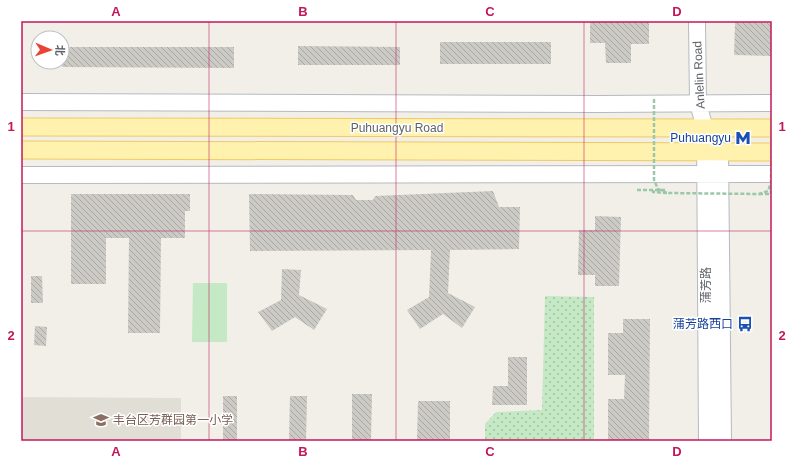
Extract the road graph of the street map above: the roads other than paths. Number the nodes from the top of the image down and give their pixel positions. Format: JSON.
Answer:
{"nodes":[{"id":1,"x":697,"y":21,"type":"edge"},
{"id":2,"x":21,"y":102,"type":"edge"},
{"id":3,"x":698,"y":103,"type":"junction"},
{"id":4,"x":772,"y":103,"type":"edge"},
{"id":5,"x":21,"y":127,"type":"edge"},
{"id":6,"x":772,"y":128,"type":"edge"},
{"id":7,"x":705,"y":129,"type":"junction"},
{"id":8,"x":21,"y":150,"type":"edge"},
{"id":9,"x":712,"y":152,"type":"junction"},
{"id":10,"x":772,"y":152,"type":"edge"},
{"id":11,"x":21,"y":175,"type":"edge"},
{"id":12,"x":713,"y":175,"type":"junction"},
{"id":13,"x":772,"y":179,"type":"edge"},
{"id":14,"x":707,"y":441,"type":"edge"},
{"id":15,"x":723,"y":441,"type":"edge"}],
"edges":[{"from":1,"to":3,"type":"street","name":"Anlelin Road"},
{"from":2,"to":3,"type":"street"},
{"from":3,"to":4,"type":"street"},
{"from":3,"to":7,"type":"street","name":"Anlelin Road"},
{"from":5,"to":7,"type":"main road","name":"Puhuangyu Road"},
{"from":6,"to":7,"type":"main road","name":"Puhuangyu Road"},
{"from":7,"to":9,"type":"street","name":"Anlelin Road"},
{"from":8,"to":9,"type":"main road","name":"Puhuangyu Road"},
{"from":9,"to":10,"type":"main road","name":"Puhuangyu Road"},
{"from":9,"to":12,"type":"street","name":"蒲芳路"},
{"from":11,"to":12,"type":"street"},
{"from":12,"to":13,"type":"street"},
{"from":12,"to":14,"type":"street","name":"蒲芳路"},
{"from":12,"to":15,"type":"street","name":"蒲芳路"}]}
